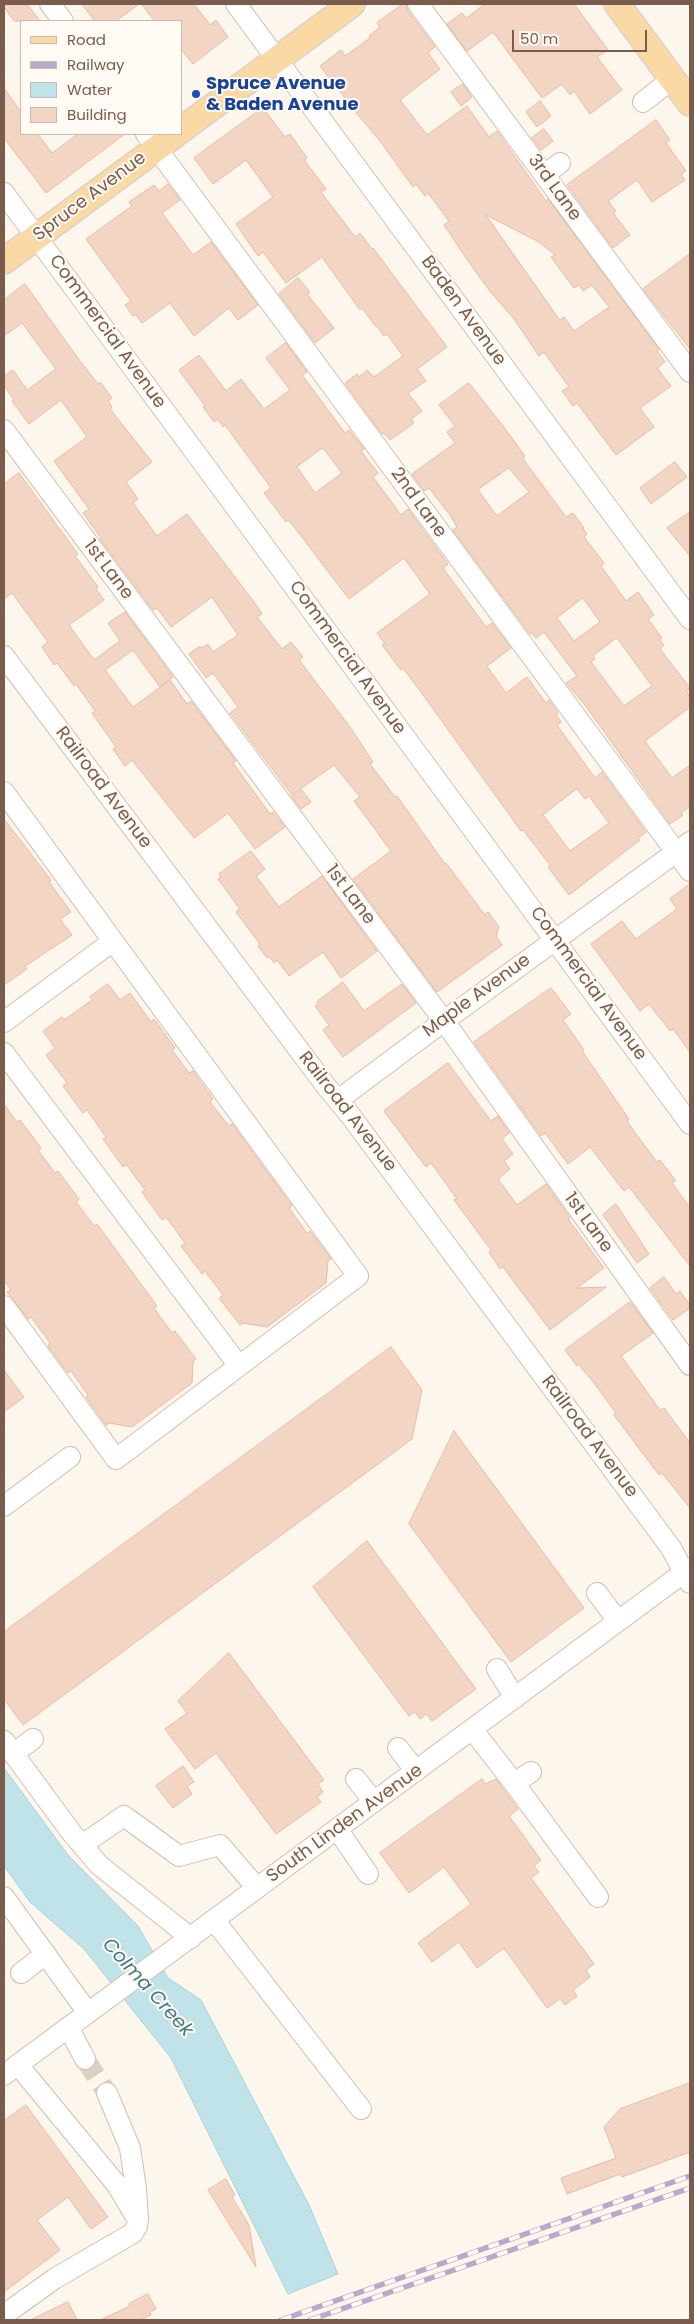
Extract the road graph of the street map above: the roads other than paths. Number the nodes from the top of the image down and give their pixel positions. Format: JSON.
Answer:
{"nodes":[{"id":1,"x":50,"y":4,"type":"edge"},
{"id":2,"x":419,"y":4,"type":"edge"},
{"id":3,"x":617,"y":4,"type":"edge"},
{"id":4,"x":244,"y":6,"type":"edge"},
{"id":5,"x":345,"y":6,"type":"edge"},
{"id":6,"x":61,"y":20,"type":"edge"},
{"id":7,"x":277,"y":59,"type":"junction"},
{"id":8,"x":672,"y":79,"type":"junction"},
{"id":9,"x":643,"y":102,"type":"dead end"},
{"id":10,"x":690,"y":103,"type":"edge"},
{"id":11,"x":182,"y":129,"type":"edge"},
{"id":12,"x":159,"y":139,"type":"edge"},
{"id":13,"x":4,"y":193,"type":"edge"},
{"id":14,"x":36,"y":237,"type":"junction"},
{"id":15,"x":4,"y":261,"type":"edge"},
{"id":16,"x":690,"y":372,"type":"edge"},
{"id":17,"x":4,"y":430,"type":"edge"},
{"id":18,"x":690,"y":619,"type":"edge"},
{"id":19,"x":4,"y":656,"type":"edge"},
{"id":20,"x":4,"y":792,"type":"edge"},
{"id":21,"x":683,"y":847,"type":"edge"},
{"id":22,"x":690,"y":871,"type":"edge"},
{"id":23,"x":554,"y":939,"type":"junction"},
{"id":24,"x":113,"y":941,"type":"junction"},
{"id":25,"x":444,"y":1020,"type":"junction"},
{"id":26,"x":4,"y":1022,"type":"edge"},
{"id":27,"x":4,"y":1052,"type":"edge"},
{"id":28,"x":338,"y":1100,"type":"junction"},
{"id":29,"x":690,"y":1124,"type":"edge"},
{"id":30,"x":4,"y":1306,"type":"edge"},
{"id":31,"x":690,"y":1365,"type":"edge"},
{"id":32,"x":239,"y":1366,"type":"junction"},
{"id":33,"x":70,"y":1457,"type":"dead end"},
{"id":34,"x":4,"y":1506,"type":"edge"},
{"id":35,"x":689,"y":1574,"type":"edge"},
{"id":36,"x":597,"y":1593,"type":"dead end"},
{"id":37,"x":618,"y":1622,"type":"junction"},
{"id":38,"x":497,"y":1669,"type":"dead end"},
{"id":39,"x":515,"y":1698,"type":"junction"},
{"id":40,"x":472,"y":1729,"type":"junction"},
{"id":41,"x":33,"y":1739,"type":"dead end"},
{"id":42,"x":8,"y":1747,"type":"edge"},
{"id":43,"x":398,"y":1748,"type":"dead end"},
{"id":44,"x":416,"y":1771,"type":"junction"},
{"id":45,"x":531,"y":1772,"type":"dead end"},
{"id":46,"x":356,"y":1779,"type":"dead end"},
{"id":47,"x":514,"y":1783,"type":"junction"},
{"id":48,"x":374,"y":1802,"type":"junction"},
{"id":49,"x":337,"y":1830,"type":"junction"},
{"id":50,"x":82,"y":1845,"type":"junction"},
{"id":51,"x":368,"y":1874,"type":"dead end"},
{"id":52,"x":257,"y":1888,"type":"junction"},
{"id":53,"x":4,"y":1896,"type":"edge"},
{"id":54,"x":598,"y":1896,"type":"dead end"},
{"id":55,"x":214,"y":1920,"type":"junction"},
{"id":56,"x":191,"y":1938,"type":"junction"},
{"id":57,"x":46,"y":1954,"type":"junction"},
{"id":58,"x":21,"y":1973,"type":"dead end"},
{"id":59,"x":88,"y":2013,"type":"junction"},
{"id":60,"x":68,"y":2027,"type":"junction"},
{"id":61,"x":85,"y":2059,"type":"tunnel mouth"},
{"id":62,"x":11,"y":2070,"type":"edge"},
{"id":63,"x":107,"y":2093,"type":"tunnel mouth"},
{"id":64,"x":361,"y":2108,"type":"dead end"},
{"id":65,"x":138,"y":2220,"type":"junction"},
{"id":66,"x":4,"y":2315,"type":"edge"}],
"edges":[{"from":1,"to":6,"type":"street"},
{"from":2,"to":16,"type":"street","name":"3rd Lane"},
{"from":3,"to":8,"type":"main road"},
{"from":4,"to":7,"type":"street","name":"Baden Avenue"},
{"from":5,"to":7,"type":"main road"},
{"from":7,"to":11,"type":"main road"},
{"from":7,"to":18,"type":"street","name":"Baden Avenue"},
{"from":8,"to":9,"type":"street"},
{"from":8,"to":10,"type":"main road"},
{"from":12,"to":14,"type":"main road","name":"Spruce Avenue"},
{"from":12,"to":21,"type":"street","name":"2nd Lane"},
{"from":13,"to":14,"type":"street","name":"Commercial Avenue"},
{"from":14,"to":15,"type":"main road","name":"Spruce Avenue"},
{"from":14,"to":23,"type":"street","name":"Commercial Avenue"},
{"from":17,"to":25,"type":"street","name":"1st Lane"},
{"from":19,"to":28,"type":"street","name":"Railroad Avenue"},
{"from":20,"to":24,"type":"street"},
{"from":21,"to":22,"type":"street","name":"2nd Lane"},
{"from":21,"to":23,"type":"street","name":"Maple Avenue"},
{"from":23,"to":25,"type":"street","name":"Maple Avenue"},
{"from":23,"to":29,"type":"street","name":"Commercial Avenue"},
{"from":24,"to":26,"type":"street"},
{"from":24,"to":32,"type":"street"},
{"from":25,"to":28,"type":"street","name":"Maple Avenue"},
{"from":25,"to":31,"type":"street","name":"1st Lane"},
{"from":27,"to":32,"type":"street"},
{"from":28,"to":35,"type":"street","name":"Railroad Avenue"},
{"from":30,"to":32,"type":"street"},
{"from":33,"to":34,"type":"street"},
{"from":35,"to":37,"type":"street","name":"South Linden Avenue"},
{"from":36,"to":37,"type":"street"},
{"from":37,"to":39,"type":"street","name":"South Linden Avenue"},
{"from":38,"to":39,"type":"street"},
{"from":39,"to":40,"type":"street","name":"South Linden Avenue"},
{"from":40,"to":44,"type":"street","name":"South Linden Avenue"},
{"from":40,"to":47,"type":"street"},
{"from":41,"to":42,"type":"street"},
{"from":42,"to":50,"type":"street"},
{"from":43,"to":44,"type":"street"},
{"from":44,"to":48,"type":"street","name":"South Linden Avenue"},
{"from":45,"to":47,"type":"street"},
{"from":46,"to":48,"type":"street"},
{"from":47,"to":54,"type":"street"},
{"from":48,"to":49,"type":"street","name":"South Linden Avenue"},
{"from":49,"to":51,"type":"street"},
{"from":49,"to":52,"type":"street","name":"South Linden Avenue"},
{"from":50,"to":52,"type":"street"},
{"from":50,"to":56,"type":"street"},
{"from":52,"to":55,"type":"street","name":"South Linden Avenue"},
{"from":53,"to":57,"type":"street"},
{"from":55,"to":56,"type":"street","name":"South Linden Avenue"},
{"from":55,"to":64,"type":"street"},
{"from":56,"to":59,"type":"street","name":"South Linden Avenue"},
{"from":57,"to":58,"type":"street"},
{"from":57,"to":59,"type":"street"},
{"from":59,"to":60,"type":"street","name":"South Linden Avenue"},
{"from":60,"to":61,"type":"street"},
{"from":60,"to":62,"type":"street","name":"South Linden Avenue"},
{"from":62,"to":65,"type":"street"},
{"from":63,"to":65,"type":"street"},
{"from":65,"to":66,"type":"street"}]}
